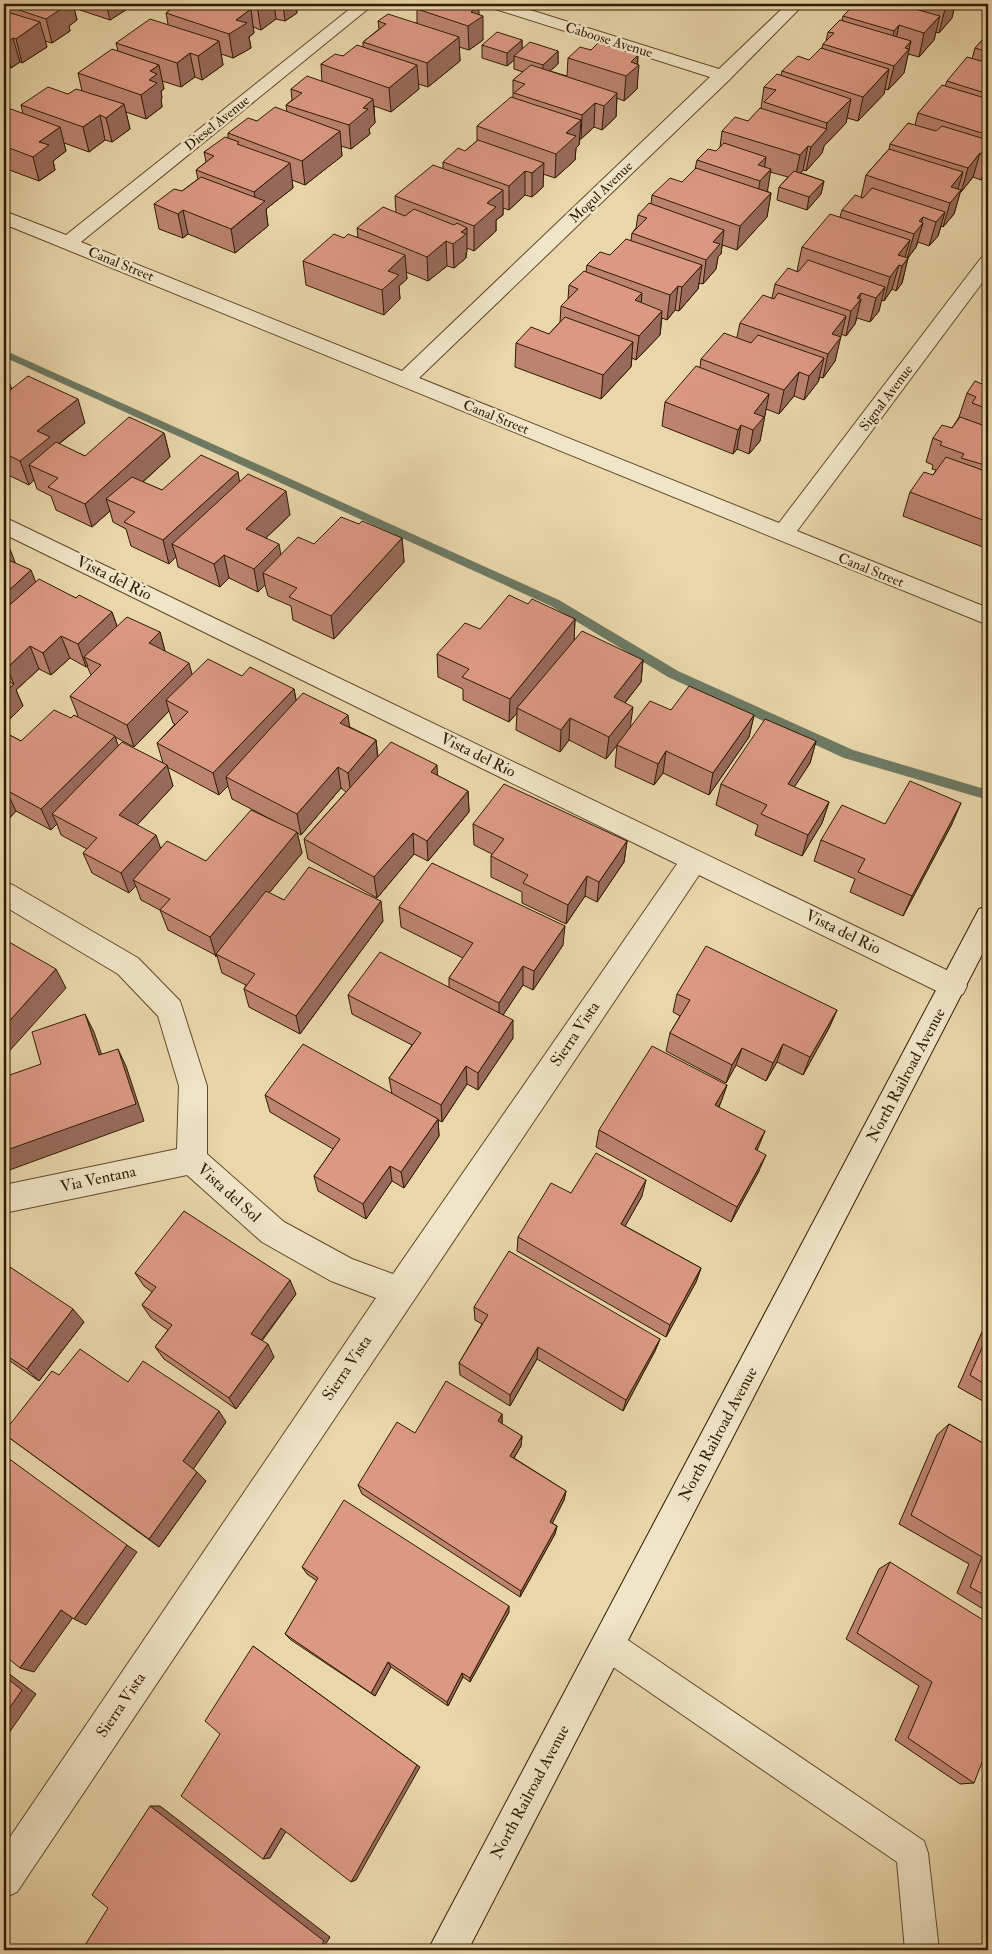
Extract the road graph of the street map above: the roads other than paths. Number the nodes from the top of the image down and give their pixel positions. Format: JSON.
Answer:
{"nodes":[{"id":1,"x":366,"y":4,"type":"edge"},
{"id":2,"x":495,"y":4,"type":"edge"},
{"id":3,"x":796,"y":4,"type":"edge"},
{"id":4,"x":723,"y":76,"type":"junction"},
{"id":5,"x":4,"y":217,"type":"edge"},
{"id":6,"x":68,"y":243,"type":"junction"},
{"id":7,"x":988,"y":262,"type":"edge"},
{"id":8,"x":406,"y":380,"type":"junction"},
{"id":9,"x":4,"y":525,"type":"edge"},
{"id":10,"x":783,"y":534,"type":"junction"},
{"id":11,"x":988,"y":617,"type":"edge"},
{"id":12,"x":694,"y":860,"type":"junction"},
{"id":13,"x":4,"y":893,"type":"edge"},
{"id":14,"x":988,"y":917,"type":"edge"},
{"id":15,"x":953,"y":986,"type":"junction"},
{"id":16,"x":192,"y":1160,"type":"junction"},
{"id":17,"x":4,"y":1199,"type":"edge"},
{"id":18,"x":399,"y":1292,"type":"junction"},
{"id":19,"x":608,"y":1645,"type":"junction"},
{"id":20,"x":4,"y":1880,"type":"edge"},
{"id":21,"x":447,"y":1950,"type":"edge"},
{"id":22,"x":922,"y":1950,"type":"edge"}],
"edges":[{"from":1,"to":6,"type":"street","name":"Diesel Avenue"},
{"from":2,"to":4,"type":"street","name":"Caboose Avenue"},
{"from":3,"to":4,"type":"street","name":"Mogul Avenue"},
{"from":4,"to":8,"type":"street","name":"Mogul Avenue"},
{"from":5,"to":6,"type":"street","name":"Canal Street"},
{"from":6,"to":8,"type":"street","name":"Canal Street"},
{"from":7,"to":10,"type":"street","name":"Signal Avenue"},
{"from":8,"to":10,"type":"street","name":"Canal Street"},
{"from":9,"to":12,"type":"street","name":"Vista del Rio"},
{"from":10,"to":11,"type":"street","name":"Canal Street"},
{"from":12,"to":15,"type":"street","name":"Vista del Rio"},
{"from":12,"to":18,"type":"street","name":"Sierra Vista"},
{"from":13,"to":16,"type":"street","name":"Vista del Sol"},
{"from":14,"to":15,"type":"street","name":"North Railroad Avenue"},
{"from":15,"to":19,"type":"street","name":"North Railroad Avenue"},
{"from":16,"to":17,"type":"street","name":"Via Ventana"},
{"from":16,"to":18,"type":"street","name":"Vista del Sol"},
{"from":18,"to":20,"type":"street","name":"Sierra Vista"},
{"from":19,"to":21,"type":"street","name":"North Railroad Avenue"},
{"from":19,"to":22,"type":"lane"}]}
